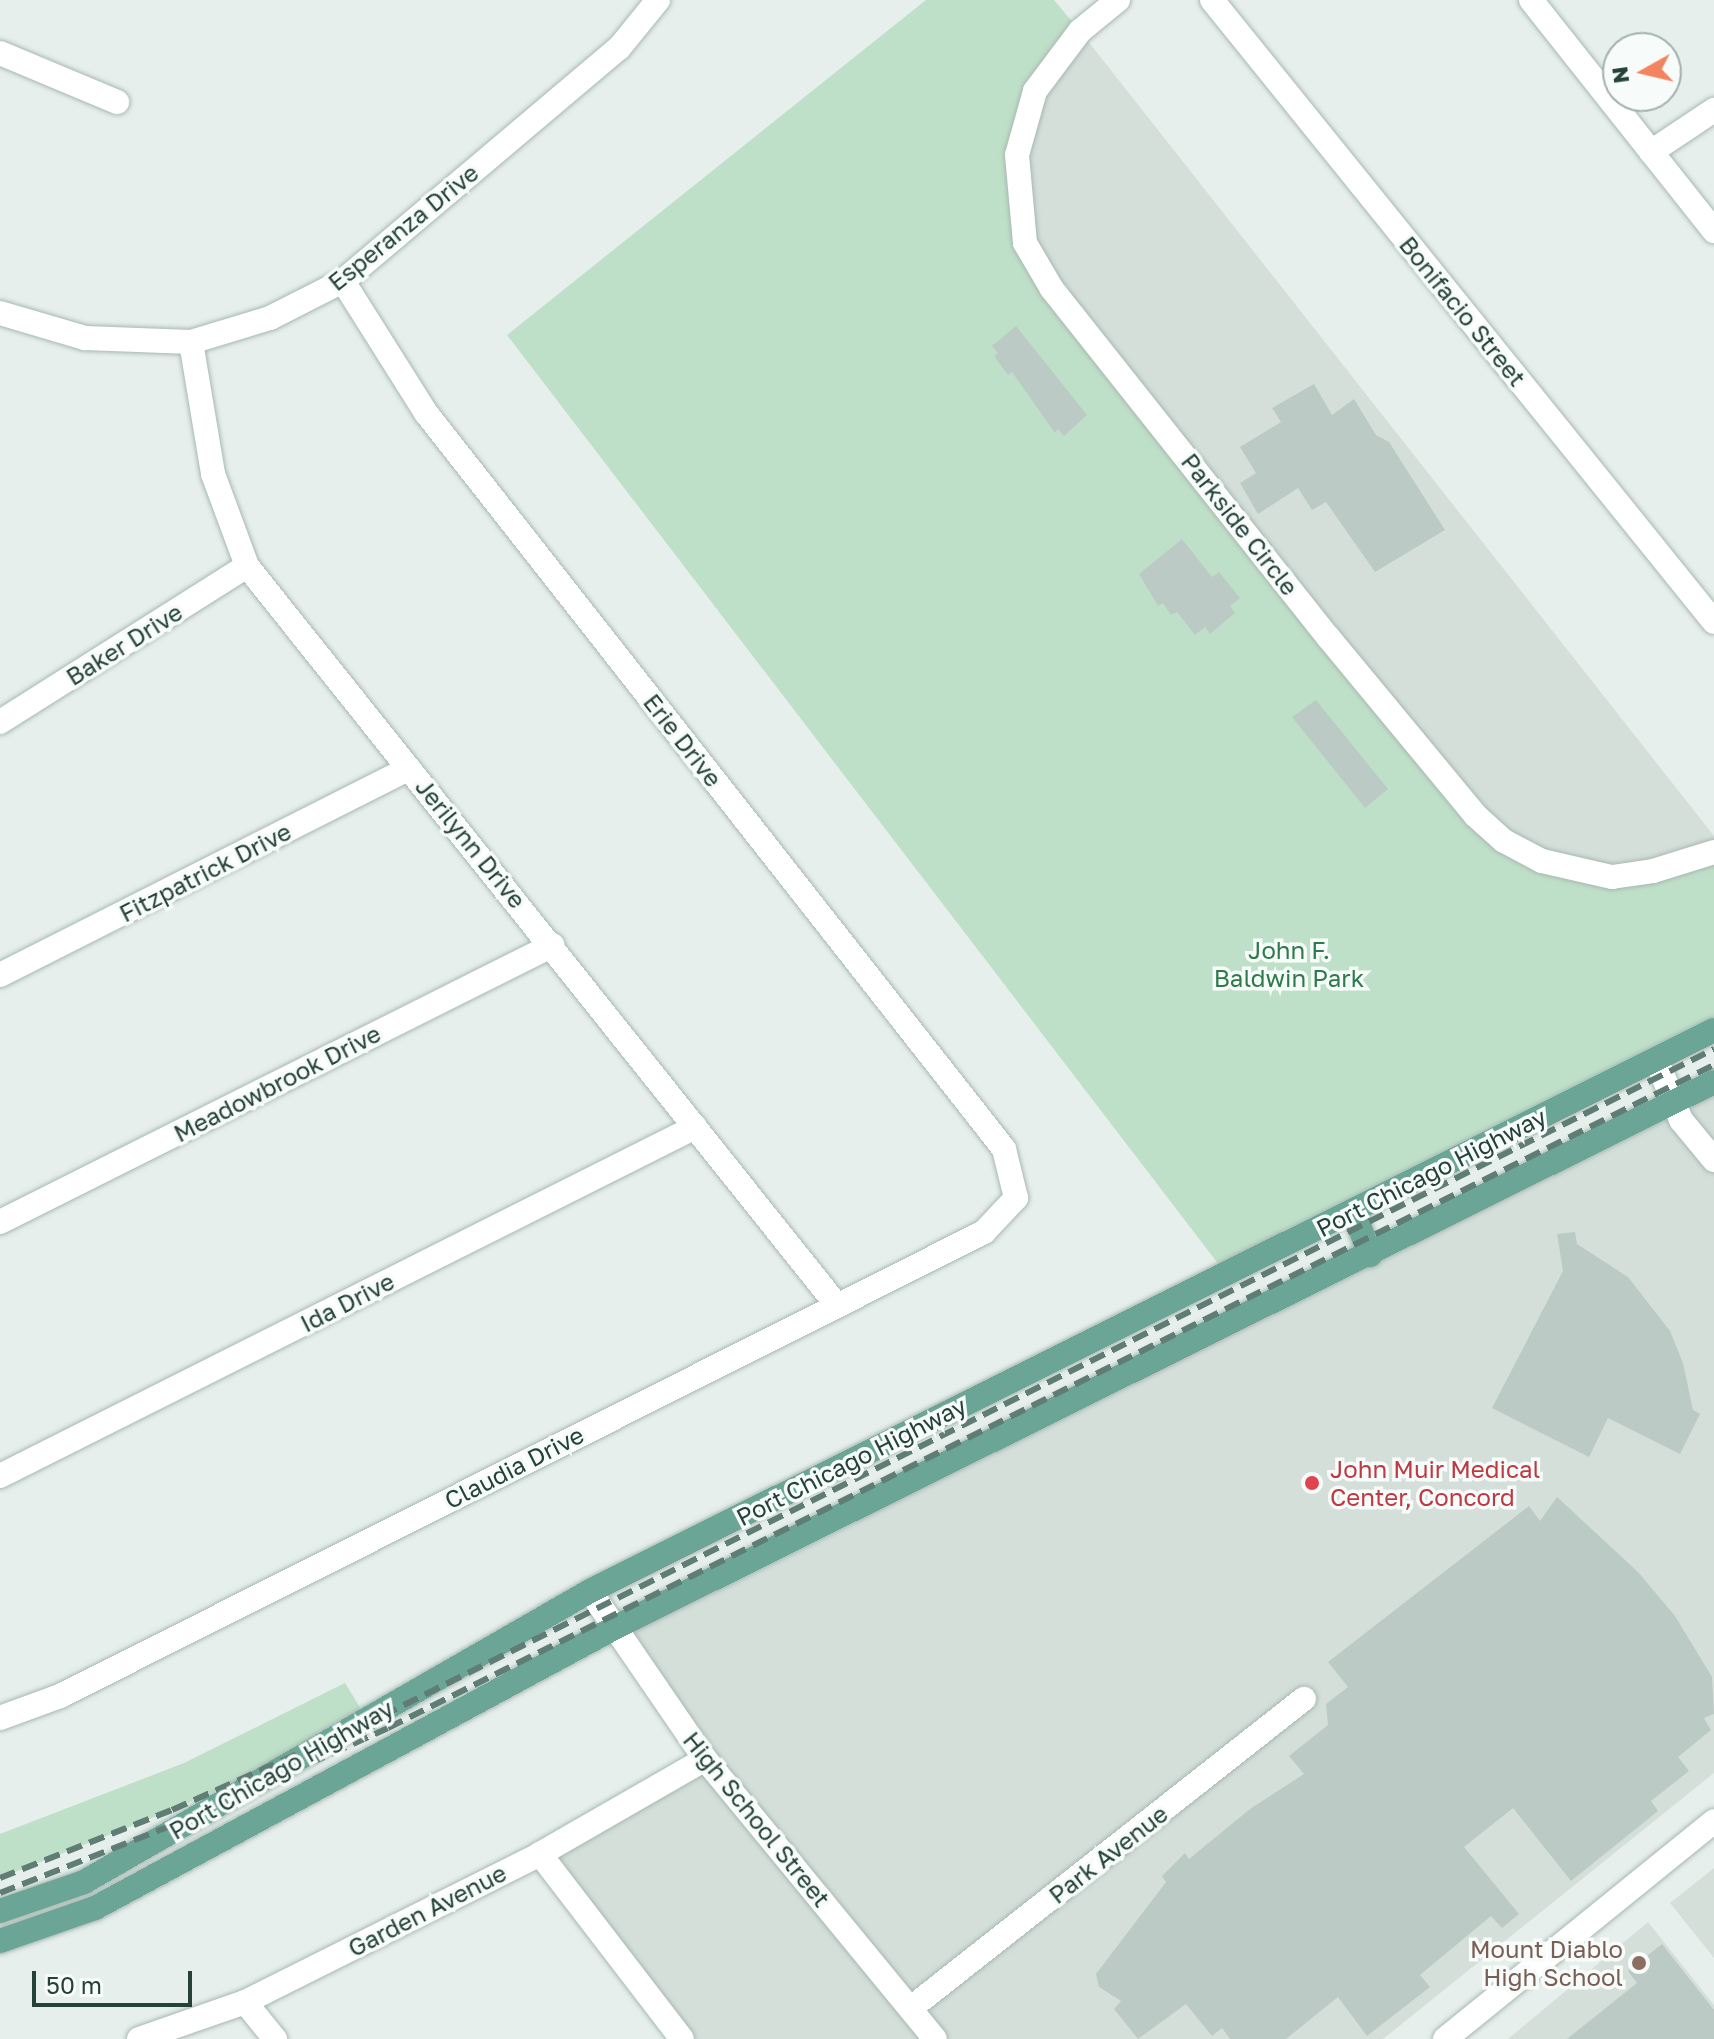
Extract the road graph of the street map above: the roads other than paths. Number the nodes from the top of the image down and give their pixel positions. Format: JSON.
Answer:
{"nodes":[{"id":1,"x":658,"y":0,"type":"edge"},
{"id":2,"x":1118,"y":0,"type":"edge"},
{"id":3,"x":1212,"y":0,"type":"edge"},
{"id":4,"x":1531,"y":0,"type":"edge"},
{"id":5,"x":0,"y":53,"type":"edge"},
{"id":6,"x":117,"y":102,"type":"dead end"},
{"id":7,"x":1714,"y":110,"type":"edge"},
{"id":8,"x":1651,"y":152,"type":"junction"},
{"id":9,"x":1714,"y":231,"type":"edge"},
{"id":10,"x":343,"y":281,"type":"junction"},
{"id":11,"x":0,"y":313,"type":"edge"},
{"id":12,"x":191,"y":342,"type":"junction"},
{"id":13,"x":247,"y":566,"type":"junction"},
{"id":14,"x":1714,"y":622,"type":"edge"},
{"id":15,"x":0,"y":722,"type":"edge"},
{"id":16,"x":409,"y":768,"type":"junction"},
{"id":17,"x":1714,"y":852,"type":"edge"},
{"id":18,"x":553,"y":945,"type":"junction"},
{"id":19,"x":0,"y":975,"type":"edge"},
{"id":20,"x":1714,"y":1030,"type":"edge"},
{"id":21,"x":1656,"y":1059,"type":"junction"},
{"id":22,"x":1714,"y":1082,"type":"edge"},
{"id":23,"x":1673,"y":1103,"type":"junction"},
{"id":24,"x":695,"y":1127,"type":"junction"},
{"id":25,"x":1714,"y":1160,"type":"edge"},
{"id":26,"x":1016,"y":1198,"type":"joint"},
{"id":27,"x":1354,"y":1212,"type":"junction"},
{"id":28,"x":0,"y":1222,"type":"edge"},
{"id":29,"x":1370,"y":1255,"type":"junction"},
{"id":30,"x":836,"y":1304,"type":"junction"},
{"id":31,"x":0,"y":1476,"type":"edge"},
{"id":32,"x":590,"y":1591,"type":"junction"},
{"id":33,"x":616,"y":1627,"type":"junction"},
{"id":34,"x":1304,"y":1699,"type":"dead end"},
{"id":35,"x":0,"y":1718,"type":"edge"},
{"id":36,"x":705,"y":1759,"type":"junction"},
{"id":37,"x":1714,"y":1821,"type":"edge"},
{"id":38,"x":540,"y":1854,"type":"junction"},
{"id":39,"x":0,"y":1911,"type":"edge"},
{"id":40,"x":0,"y":1941,"type":"edge"},
{"id":41,"x":245,"y":2002,"type":"junction"},
{"id":42,"x":911,"y":2008,"type":"junction"},
{"id":43,"x":139,"y":2039,"type":"edge"},
{"id":44,"x":275,"y":2039,"type":"edge"},
{"id":45,"x":682,"y":2039,"type":"edge"},
{"id":46,"x":935,"y":2039,"type":"edge"},
{"id":47,"x":1445,"y":2039,"type":"edge"}],
"edges":[{"from":1,"to":10,"type":"street","name":"Esperanza Drive"},
{"from":2,"to":17,"type":"street","name":"Parkside Circle"},
{"from":3,"to":14,"type":"street","name":"Bonifacio Street"},
{"from":4,"to":8,"type":"street"},
{"from":5,"to":6,"type":"street"},
{"from":7,"to":8,"type":"street"},
{"from":8,"to":9,"type":"street"},
{"from":10,"to":12,"type":"street","name":"Esperanza Drive"},
{"from":10,"to":26,"type":"street","name":"Erie Drive"},
{"from":11,"to":12,"type":"street","name":"Esperanza Drive"},
{"from":12,"to":13,"type":"street","name":"Jerilynn Drive"},
{"from":13,"to":15,"type":"street","name":"Baker Drive"},
{"from":13,"to":16,"type":"street","name":"Jerilynn Drive"},
{"from":16,"to":18,"type":"street","name":"Jerilynn Drive"},
{"from":16,"to":19,"type":"street","name":"Fitzpatrick Drive"},
{"from":18,"to":24,"type":"street","name":"Jerilynn Drive"},
{"from":18,"to":28,"type":"street","name":"Meadowbrook Drive"},
{"from":20,"to":21,"type":"main road","name":"Port Chicago Highway"},
{"from":21,"to":23,"type":"street"},
{"from":21,"to":27,"type":"main road","name":"Port Chicago Highway"},
{"from":22,"to":23,"type":"main road","name":"Port Chicago Highway"},
{"from":23,"to":25,"type":"street"},
{"from":23,"to":29,"type":"main road","name":"Port Chicago Highway"},
{"from":24,"to":30,"type":"street","name":"Jerilynn Drive"},
{"from":24,"to":31,"type":"street","name":"Ida Drive"},
{"from":26,"to":30,"type":"street","name":"Claudia Drive"},
{"from":27,"to":29,"type":"main road"},
{"from":27,"to":32,"type":"main road","name":"Port Chicago Highway"},
{"from":29,"to":33,"type":"main road","name":"Port Chicago Highway"},
{"from":30,"to":35,"type":"street","name":"Claudia Drive"},
{"from":32,"to":33,"type":"street","name":"High School Street"},
{"from":32,"to":39,"type":"main road","name":"Port Chicago Highway"},
{"from":33,"to":36,"type":"street","name":"High School Street"},
{"from":33,"to":40,"type":"main road","name":"Port Chicago Highway"},
{"from":34,"to":42,"type":"street","name":"Park Avenue"},
{"from":36,"to":38,"type":"street","name":"Garden Avenue"},
{"from":36,"to":42,"type":"street","name":"High School Street"},
{"from":37,"to":47,"type":"street"},
{"from":38,"to":41,"type":"street","name":"Garden Avenue"},
{"from":38,"to":45,"type":"street"},
{"from":41,"to":43,"type":"street","name":"Garden Avenue"},
{"from":41,"to":44,"type":"street"},
{"from":42,"to":46,"type":"street","name":"High School Street"}]}
